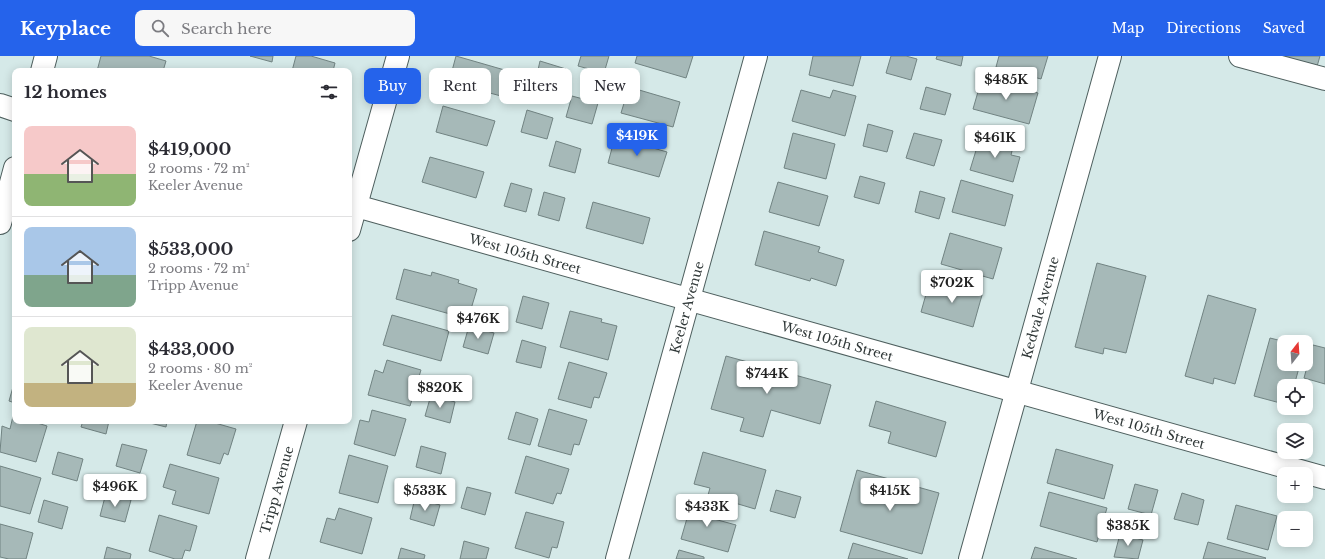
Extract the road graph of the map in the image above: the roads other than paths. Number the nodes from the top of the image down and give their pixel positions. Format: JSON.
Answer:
{"nodes":[{"id":1,"x":46,"y":56,"type":"edge"},
{"id":2,"x":398,"y":56,"type":"edge"},
{"id":3,"x":756,"y":56,"type":"edge"},
{"id":4,"x":1110,"y":56,"type":"edge"},
{"id":5,"x":1240,"y":56,"type":"edge"},
{"id":6,"x":43,"y":68,"type":"edge"},
{"id":7,"x":1325,"y":79,"type":"edge"},
{"id":8,"x":0,"y":106,"type":"edge"},
{"id":9,"x":12,"y":109,"type":"edge"},
{"id":10,"x":12,"y":179,"type":"edge"},
{"id":11,"x":352,"y":205,"type":"edge"},
{"id":12,"x":0,"y":224,"type":"edge"},
{"id":13,"x":688,"y":299,"type":"junction"},
{"id":14,"x":1016,"y":391,"type":"junction"},
{"id":15,"x":295,"y":424,"type":"edge"},
{"id":16,"x":1325,"y":478,"type":"edge"},
{"id":17,"x":257,"y":559,"type":"edge"},
{"id":18,"x":616,"y":559,"type":"edge"},
{"id":19,"x":970,"y":559,"type":"edge"}],
"edges":[{"from":1,"to":6,"type":"street"},
{"from":2,"to":11,"type":"street"},
{"from":3,"to":13,"type":"street","name":"Keeler Avenue"},
{"from":4,"to":14,"type":"street","name":"Kedvale Avenue"},
{"from":5,"to":7,"type":"street"},
{"from":8,"to":9,"type":"street"},
{"from":10,"to":12,"type":"street"},
{"from":11,"to":13,"type":"street","name":"West 105th Street"},
{"from":13,"to":14,"type":"street","name":"West 105th Street"},
{"from":13,"to":18,"type":"street","name":"Keeler Avenue"},
{"from":14,"to":16,"type":"street","name":"West 105th Street"},
{"from":14,"to":19,"type":"street","name":"Kedvale Avenue"},
{"from":15,"to":17,"type":"street","name":"Tripp Avenue"}]}
